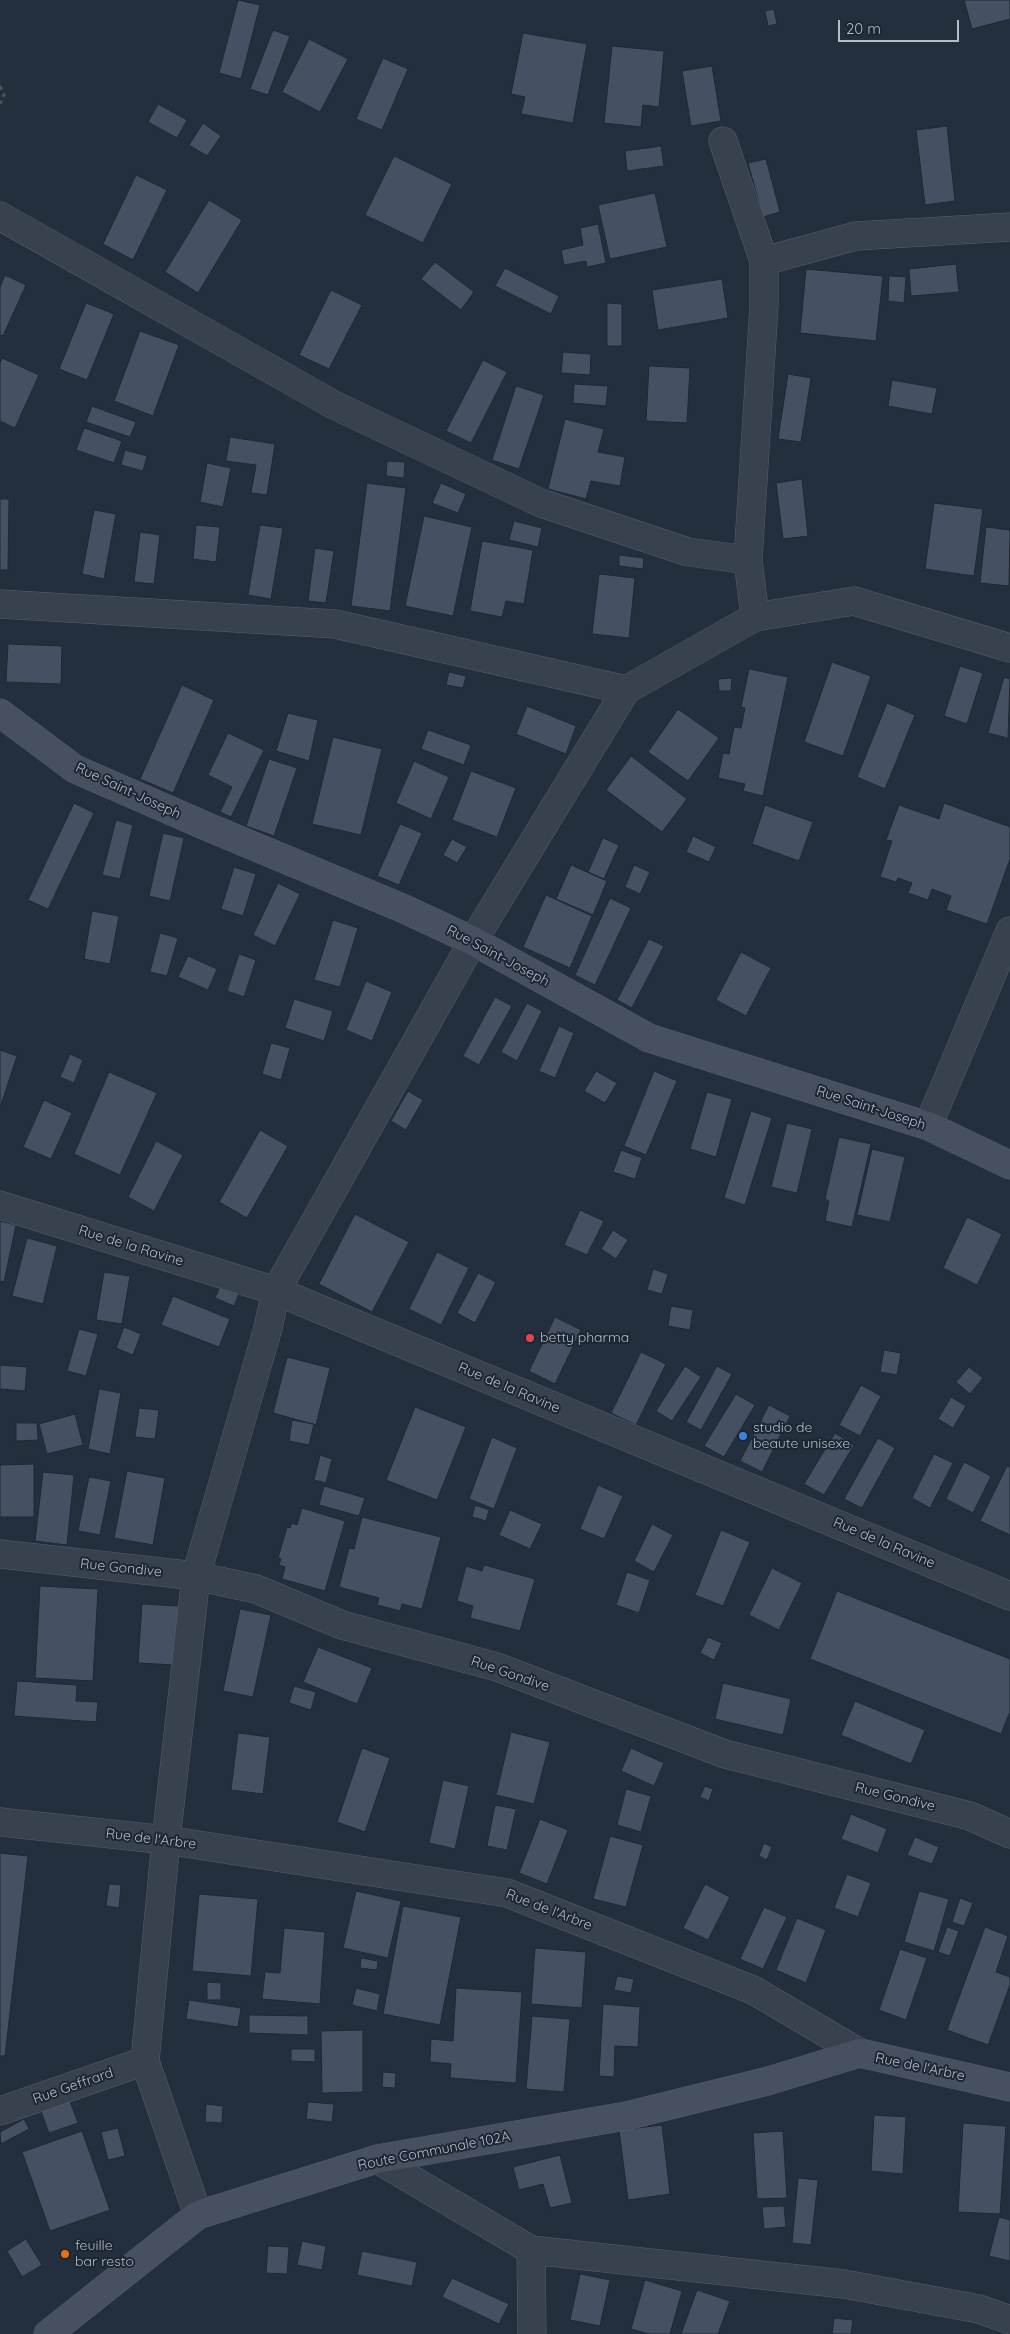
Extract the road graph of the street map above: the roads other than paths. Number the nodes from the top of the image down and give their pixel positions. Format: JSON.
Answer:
{"nodes":[{"id":1,"x":723,"y":141,"type":"dead end"},
{"id":2,"x":0,"y":216,"type":"edge"},
{"id":3,"x":1010,"y":227,"type":"edge"},
{"id":4,"x":764,"y":261,"type":"junction"},
{"id":5,"x":748,"y":560,"type":"junction"},
{"id":6,"x":0,"y":604,"type":"edge"},
{"id":7,"x":755,"y":617,"type":"junction"},
{"id":8,"x":1010,"y":648,"type":"edge"},
{"id":9,"x":626,"y":690,"type":"junction"},
{"id":10,"x":0,"y":713,"type":"edge"},
{"id":11,"x":1010,"y":931,"type":"edge"},
{"id":12,"x":473,"y":941,"type":"junction"},
{"id":13,"x":928,"y":1126,"type":"junction"},
{"id":14,"x":1010,"y":1165,"type":"edge"},
{"id":15,"x":0,"y":1205,"type":"edge"},
{"id":16,"x":276,"y":1291,"type":"junction"},
{"id":17,"x":0,"y":1554,"type":"edge"},
{"id":18,"x":196,"y":1576,"type":"junction"},
{"id":19,"x":1010,"y":1596,"type":"edge"},
{"id":20,"x":0,"y":1822,"type":"edge"},
{"id":21,"x":1010,"y":1834,"type":"edge"},
{"id":22,"x":166,"y":1840,"type":"junction"},
{"id":23,"x":860,"y":2054,"type":"junction"},
{"id":24,"x":145,"y":2061,"type":"junction"},
{"id":25,"x":1010,"y":2087,"type":"edge"},
{"id":26,"x":0,"y":2111,"type":"edge"},
{"id":27,"x":377,"y":2158,"type":"junction"},
{"id":28,"x":198,"y":2215,"type":"junction"},
{"id":29,"x":531,"y":2250,"type":"junction"},
{"id":30,"x":1010,"y":2320,"type":"edge"},
{"id":31,"x":48,"y":2334,"type":"edge"},
{"id":32,"x":532,"y":2334,"type":"edge"}],
"edges":[{"from":1,"to":4,"type":"street"},
{"from":2,"to":5,"type":"street"},
{"from":3,"to":4,"type":"street"},
{"from":4,"to":5,"type":"street"},
{"from":5,"to":7,"type":"street"},
{"from":6,"to":9,"type":"street"},
{"from":7,"to":8,"type":"street"},
{"from":7,"to":9,"type":"street"},
{"from":9,"to":12,"type":"street"},
{"from":10,"to":12,"type":"street","name":"Rue Saint-Joseph"},
{"from":11,"to":13,"type":"street"},
{"from":12,"to":13,"type":"street","name":"Rue Saint-Joseph"},
{"from":12,"to":16,"type":"street"},
{"from":13,"to":14,"type":"street","name":"Rue Saint-Joseph"},
{"from":15,"to":16,"type":"street","name":"Rue de la Ravine"},
{"from":16,"to":18,"type":"street"},
{"from":16,"to":19,"type":"street","name":"Rue de la Ravine"},
{"from":17,"to":18,"type":"street","name":"Rue Gondive"},
{"from":18,"to":21,"type":"street","name":"Rue Gondive"},
{"from":18,"to":22,"type":"street"},
{"from":20,"to":22,"type":"street","name":"Rue de l'Arbre"},
{"from":22,"to":23,"type":"street","name":"Rue de l'Arbre"},
{"from":22,"to":24,"type":"street"},
{"from":23,"to":25,"type":"street","name":"Rue de l'Arbre"},
{"from":23,"to":27,"type":"street","name":"Route Communale 102A"},
{"from":24,"to":26,"type":"street","name":"Rue Geffrard"},
{"from":24,"to":28,"type":"street"},
{"from":27,"to":28,"type":"street","name":"Route Communale 102A"},
{"from":27,"to":29,"type":"street"},
{"from":28,"to":31,"type":"street","name":"Route Communale 102A"},
{"from":29,"to":30,"type":"street"},
{"from":29,"to":32,"type":"street"}]}
